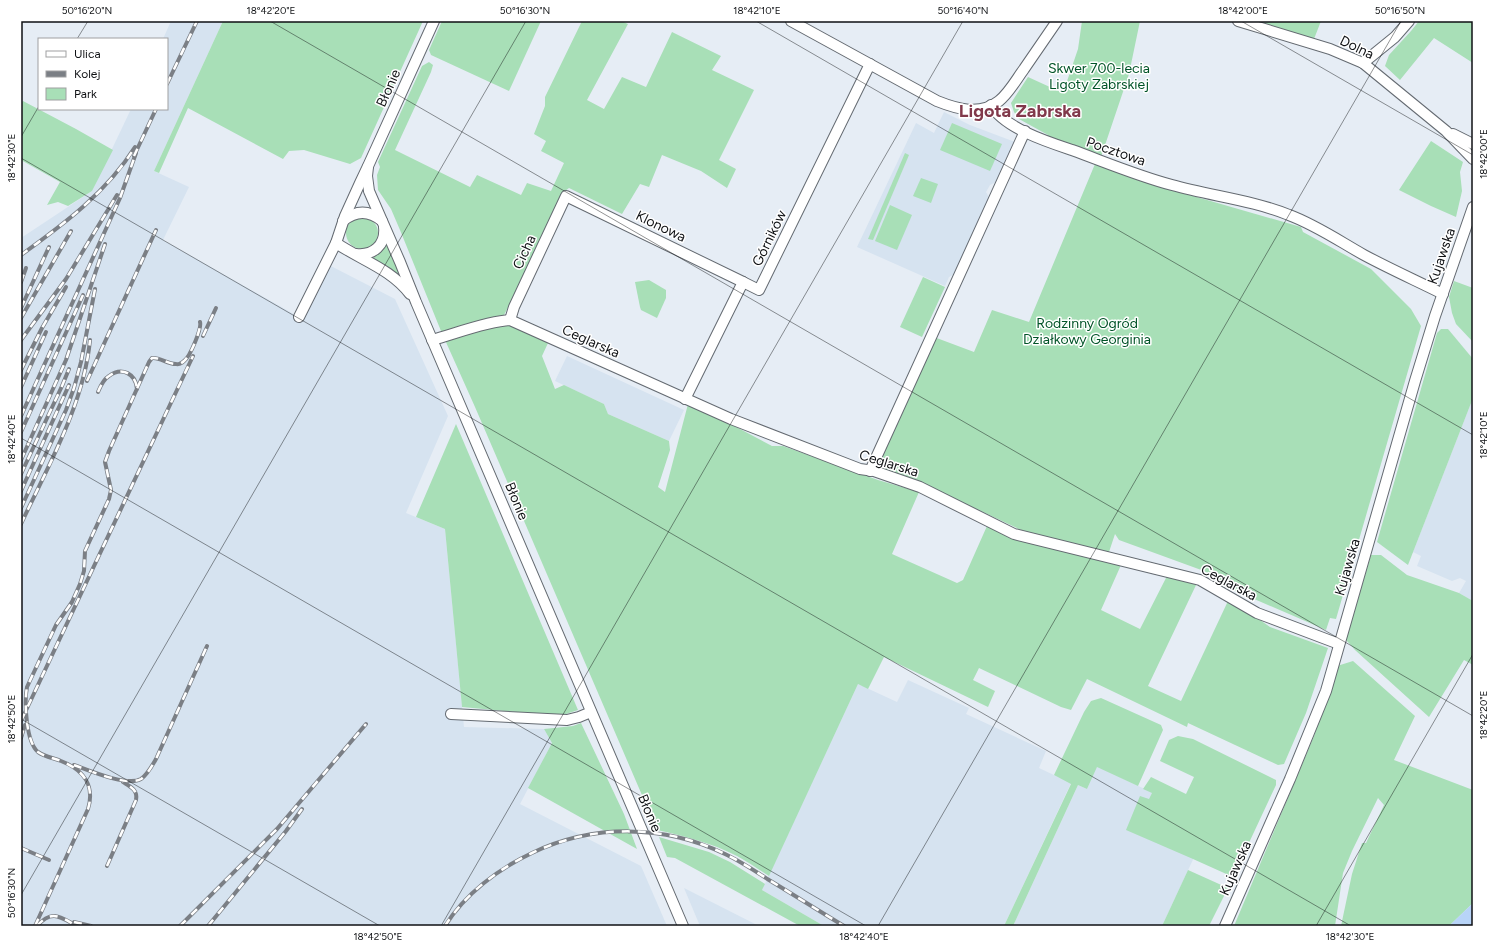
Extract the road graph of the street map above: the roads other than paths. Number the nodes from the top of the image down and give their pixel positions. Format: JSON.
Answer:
{"nodes":[{"id":1,"x":434,"y":21,"type":"edge"},
{"id":2,"x":791,"y":21,"type":"edge"},
{"id":3,"x":1058,"y":21,"type":"edge"},
{"id":4,"x":1238,"y":21,"type":"edge"},
{"id":5,"x":1409,"y":21,"type":"edge"},
{"id":6,"x":1363,"y":63,"type":"junction"},
{"id":7,"x":870,"y":64,"type":"junction"},
{"id":8,"x":991,"y":105,"type":"junction"},
{"id":9,"x":1025,"y":131,"type":"junction"},
{"id":10,"x":1446,"y":131,"type":"junction"},
{"id":11,"x":1473,"y":144,"type":"edge"},
{"id":12,"x":1473,"y":158,"type":"edge"},
{"id":13,"x":368,"y":167,"type":"junction"},
{"id":14,"x":566,"y":196,"type":"joint"},
{"id":15,"x":1473,"y":207,"type":"edge"},
{"id":16,"x":343,"y":221,"type":"junction"},
{"id":17,"x":383,"y":223,"type":"junction"},
{"id":18,"x":336,"y":243,"type":"junction"},
{"id":19,"x":354,"y":254,"type":"junction"},
{"id":20,"x":743,"y":282,"type":"junction"},
{"id":21,"x":1443,"y":294,"type":"junction"},
{"id":22,"x":416,"y":302,"type":"junction"},
{"id":23,"x":299,"y":317,"type":"dead end"},
{"id":24,"x":510,"y":320,"type":"junction"},
{"id":25,"x":432,"y":340,"type":"junction"},
{"id":26,"x":685,"y":399,"type":"junction"},
{"id":27,"x":870,"y":471,"type":"junction"},
{"id":28,"x":1339,"y":644,"type":"junction"},
{"id":29,"x":591,"y":712,"type":"junction"},
{"id":30,"x":451,"y":714,"type":"dead end"},
{"id":31,"x":683,"y":926,"type":"edge"},
{"id":32,"x":1225,"y":926,"type":"edge"}],
"edges":[{"from":1,"to":13,"type":"street","name":"Błonie"},
{"from":2,"to":7,"type":"street"},
{"from":3,"to":8,"type":"street"},
{"from":4,"to":6,"type":"street","name":"Dolna"},
{"from":5,"to":6,"type":"street"},
{"from":6,"to":10,"type":"street","name":"Dolna"},
{"from":7,"to":8,"type":"street"},
{"from":7,"to":20,"type":"street","name":"Górników"},
{"from":8,"to":9,"type":"street","name":"Pocztowa"},
{"from":9,"to":21,"type":"street","name":"Pocztowa"},
{"from":9,"to":27,"type":"street"},
{"from":10,"to":11,"type":"street","name":"Dolna"},
{"from":10,"to":12,"type":"street","name":"Dolna"},
{"from":13,"to":16,"type":"street","name":"Błonie"},
{"from":13,"to":17,"type":"street","name":"Błonie"},
{"from":14,"to":20,"type":"street","name":"Klonowa"},
{"from":14,"to":24,"type":"street","name":"Cicha"},
{"from":15,"to":21,"type":"street","name":"Kujawska"},
{"from":16,"to":17,"type":"street"},
{"from":16,"to":18,"type":"street","name":"Błonie"},
{"from":17,"to":19,"type":"street"},
{"from":17,"to":22,"type":"street","name":"Błonie"},
{"from":18,"to":19,"type":"street","name":"Błonie"},
{"from":18,"to":23,"type":"street","name":"Błonie"},
{"from":19,"to":22,"type":"street","name":"Błonie"},
{"from":20,"to":26,"type":"street"},
{"from":21,"to":28,"type":"street","name":"Kujawska"},
{"from":22,"to":25,"type":"street","name":"Błonie"},
{"from":24,"to":25,"type":"street"},
{"from":24,"to":26,"type":"street","name":"Ceglarska"},
{"from":25,"to":29,"type":"street","name":"Błonie"},
{"from":26,"to":27,"type":"street","name":"Ceglarska"},
{"from":27,"to":28,"type":"street","name":"Ceglarska"},
{"from":28,"to":32,"type":"street","name":"Kujawska"},
{"from":29,"to":30,"type":"street"},
{"from":29,"to":31,"type":"street","name":"Błonie"}]}
